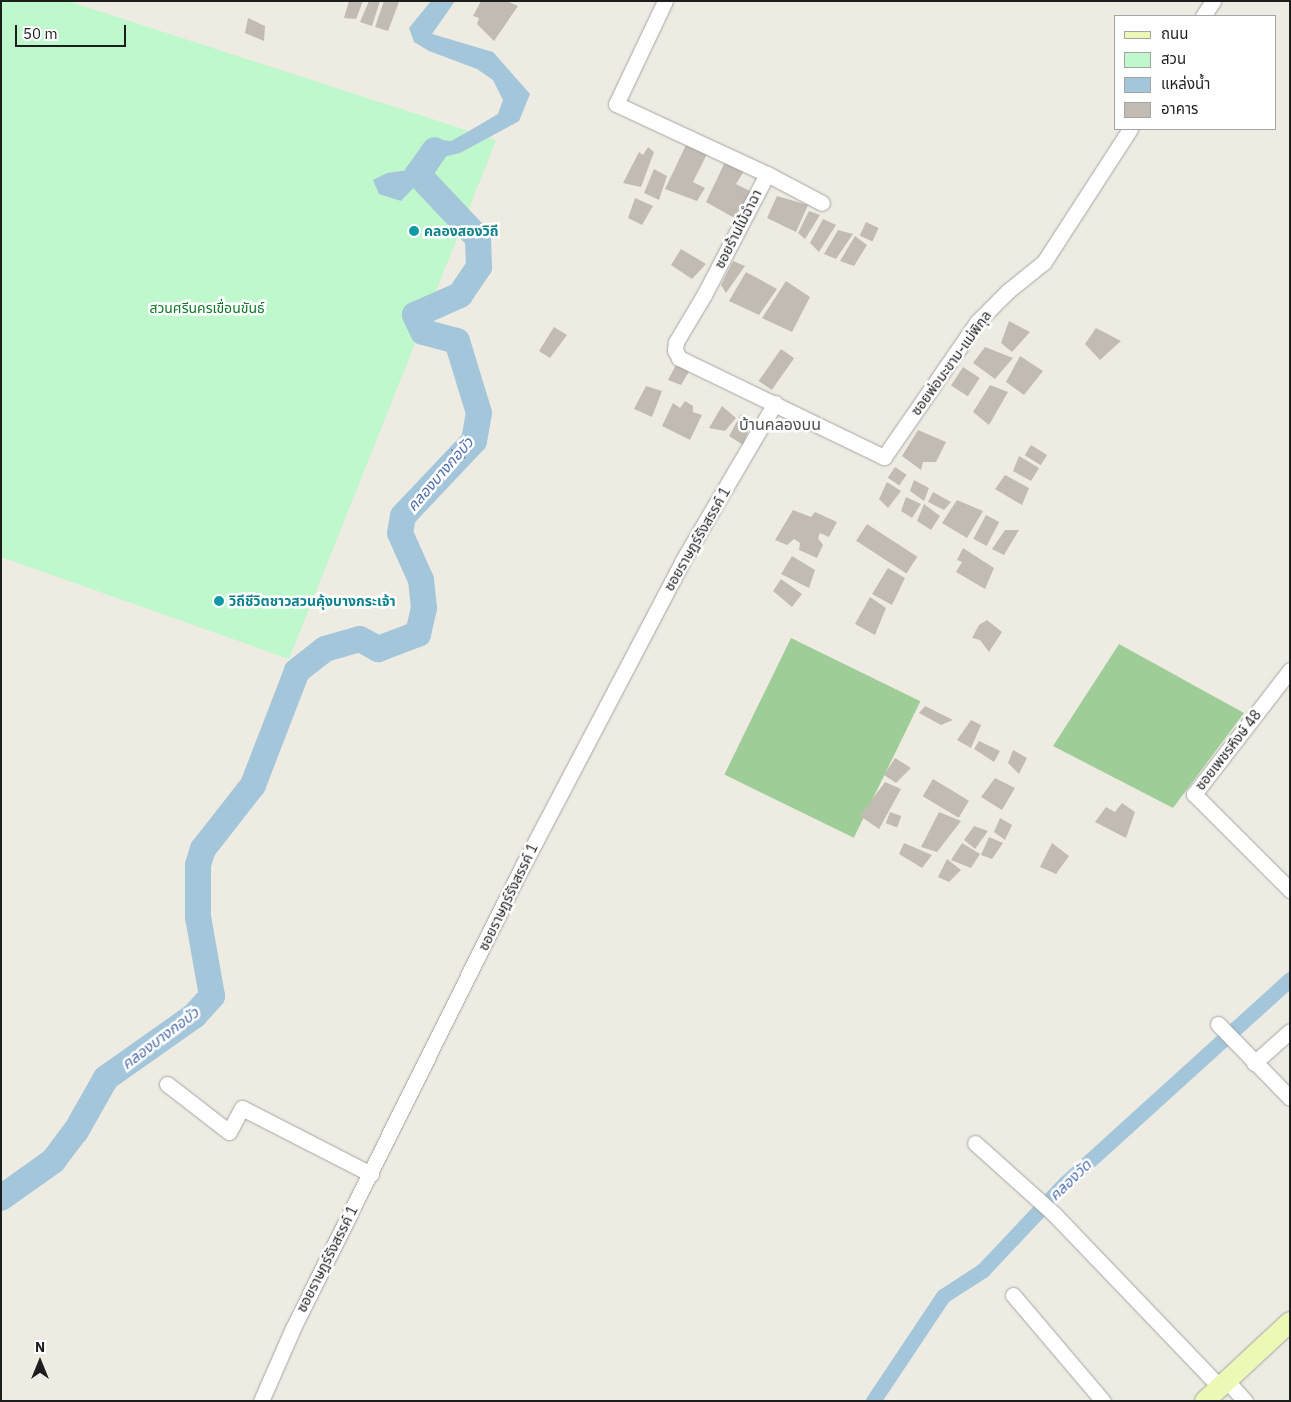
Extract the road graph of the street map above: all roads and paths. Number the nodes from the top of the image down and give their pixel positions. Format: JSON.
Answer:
{"nodes":[{"id":1,"x":665,"y":1,"type":"edge"},
{"id":2,"x":1213,"y":1,"type":"edge"},
{"id":3,"x":1205,"y":15,"type":"edge"},
{"id":4,"x":1129,"y":130,"type":"edge"},
{"id":5,"x":767,"y":174,"type":"junction"},
{"id":6,"x":822,"y":203,"type":"dead end"},
{"id":7,"x":775,"y":403,"type":"junction"},
{"id":8,"x":1290,"y":670,"type":"edge"},
{"id":9,"x":1290,"y":890,"type":"edge"},
{"id":10,"x":1218,"y":1024,"type":"dead end"},
{"id":11,"x":1290,"y":1031,"type":"edge"},
{"id":12,"x":1252,"y":1061,"type":"junction"},
{"id":13,"x":167,"y":1084,"type":"dead end"},
{"id":14,"x":1290,"y":1098,"type":"edge"},
{"id":15,"x":975,"y":1143,"type":"dead end"},
{"id":16,"x":371,"y":1174,"type":"junction"},
{"id":17,"x":1014,"y":1295,"type":"dead end"},
{"id":18,"x":1290,"y":1322,"type":"edge"},
{"id":19,"x":1223,"y":1384,"type":"junction"},
{"id":20,"x":261,"y":1401,"type":"edge"},
{"id":21,"x":1103,"y":1401,"type":"edge"},
{"id":22,"x":1205,"y":1401,"type":"edge"},
{"id":23,"x":1245,"y":1401,"type":"edge"}],
"edges":[{"from":1,"to":5,"type":"street","name":"ซอยร้านไม้ฉำฉา"},
{"from":2,"to":3,"type":"street"},
{"from":4,"to":7,"type":"street","name":"ซอยพ่อมะขาม-แม่พิกุล"},
{"from":5,"to":6,"type":"street"},
{"from":5,"to":7,"type":"street","name":"ซอยร้านไม้ฉำฉา"},
{"from":7,"to":16,"type":"street","name":"ซอยราษฎร์รังสรรค์ 1"},
{"from":8,"to":9,"type":"street","name":"ซอยเพชรหึงษ์ 48"},
{"from":10,"to":12,"type":"street"},
{"from":11,"to":12,"type":"street"},
{"from":12,"to":14,"type":"street"},
{"from":13,"to":16,"type":"street"},
{"from":15,"to":19,"type":"street"},
{"from":16,"to":20,"type":"street","name":"ซอยราษฎร์รังสรรค์ 1"},
{"from":17,"to":21,"type":"street"},
{"from":18,"to":19,"type":"main road"},
{"from":19,"to":22,"type":"main road"},
{"from":19,"to":23,"type":"street"}]}
